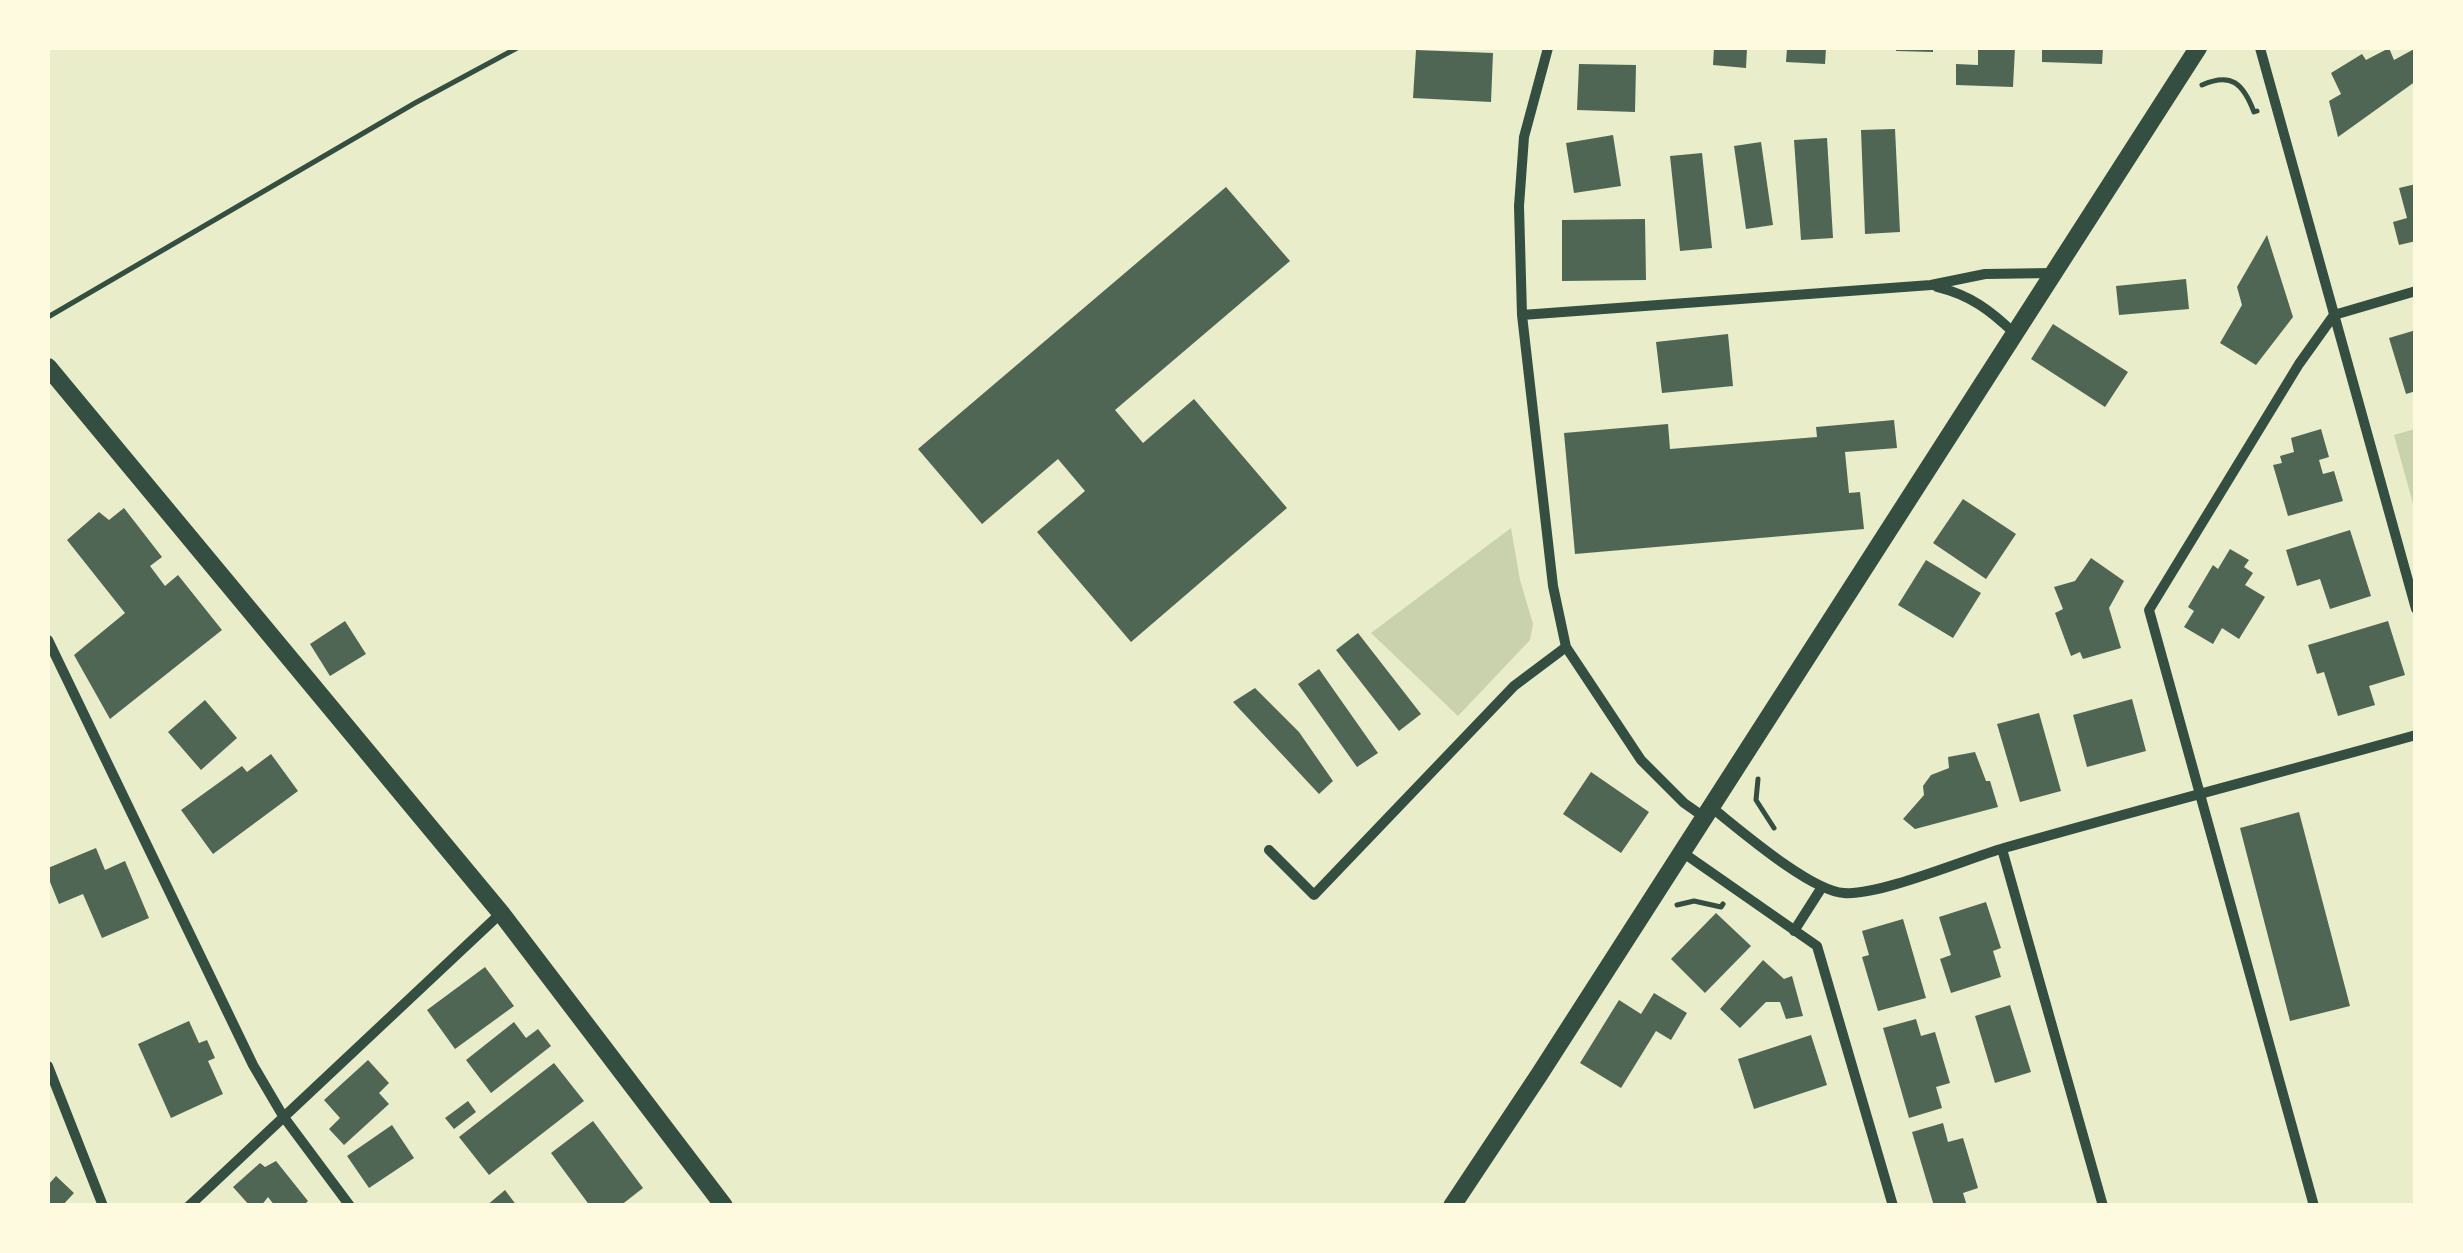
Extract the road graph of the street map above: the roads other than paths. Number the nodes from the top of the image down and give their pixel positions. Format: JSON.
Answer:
{"nodes":[{"id":1,"x":1548,"y":48,"type":"edge"},
{"id":2,"x":2198,"y":48,"type":"edge"},
{"id":3,"x":2260,"y":48,"type":"edge"},
{"id":4,"x":2053,"y":273,"type":"junction"},
{"id":5,"x":1931,"y":285,"type":"junction"},
{"id":6,"x":2416,"y":291,"type":"edge"},
{"id":7,"x":2334,"y":314,"type":"junction"},
{"id":8,"x":1522,"y":315,"type":"junction"},
{"id":9,"x":2014,"y":333,"type":"junction"},
{"id":10,"x":48,"y":367,"type":"edge"},
{"id":11,"x":2416,"y":609,"type":"edge"},
{"id":12,"x":48,"y":640,"type":"edge"},
{"id":13,"x":1566,"y":648,"type":"junction"},
{"id":14,"x":2416,"y":734,"type":"edge"},
{"id":15,"x":2199,"y":796,"type":"junction"},
{"id":16,"x":1707,"y":812,"type":"junction"},
{"id":17,"x":2002,"y":849,"type":"junction"},
{"id":18,"x":1269,"y":850,"type":"dead end"},
{"id":19,"x":1682,"y":852,"type":"junction"},
{"id":20,"x":1822,"y":887,"type":"junction"},
{"id":21,"x":502,"y":913,"type":"junction"},
{"id":22,"x":1794,"y":930,"type":"junction"},
{"id":23,"x":48,"y":1066,"type":"edge"},
{"id":24,"x":283,"y":1116,"type":"junction"},
{"id":25,"x":103,"y":1206,"type":"edge"},
{"id":26,"x":190,"y":1206,"type":"edge"},
{"id":27,"x":350,"y":1206,"type":"edge"},
{"id":28,"x":724,"y":1206,"type":"edge"},
{"id":29,"x":1452,"y":1206,"type":"edge"},
{"id":30,"x":1892,"y":1206,"type":"edge"},
{"id":31,"x":2103,"y":1206,"type":"edge"},
{"id":32,"x":2314,"y":1206,"type":"edge"}],
"edges":[{"from":1,"to":8,"type":"street"},
{"from":2,"to":4,"type":"street"},
{"from":3,"to":7,"type":"street"},
{"from":4,"to":5,"type":"street"},
{"from":4,"to":9,"type":"street"},
{"from":5,"to":8,"type":"street"},
{"from":5,"to":9,"type":"street"},
{"from":6,"to":7,"type":"street"},
{"from":7,"to":11,"type":"street"},
{"from":7,"to":15,"type":"street"},
{"from":8,"to":13,"type":"street"},
{"from":9,"to":16,"type":"street"},
{"from":10,"to":21,"type":"street"},
{"from":12,"to":24,"type":"street"},
{"from":13,"to":16,"type":"street"},
{"from":13,"to":18,"type":"street"},
{"from":14,"to":15,"type":"street"},
{"from":15,"to":17,"type":"street"},
{"from":15,"to":32,"type":"street"},
{"from":16,"to":19,"type":"street"},
{"from":16,"to":20,"type":"street"},
{"from":17,"to":20,"type":"street"},
{"from":17,"to":31,"type":"street"},
{"from":19,"to":22,"type":"street"},
{"from":19,"to":29,"type":"street"},
{"from":20,"to":22,"type":"street"},
{"from":21,"to":24,"type":"street"},
{"from":21,"to":28,"type":"street"},
{"from":22,"to":30,"type":"street"},
{"from":23,"to":25,"type":"street"},
{"from":24,"to":26,"type":"street"},
{"from":24,"to":27,"type":"street"}]}
